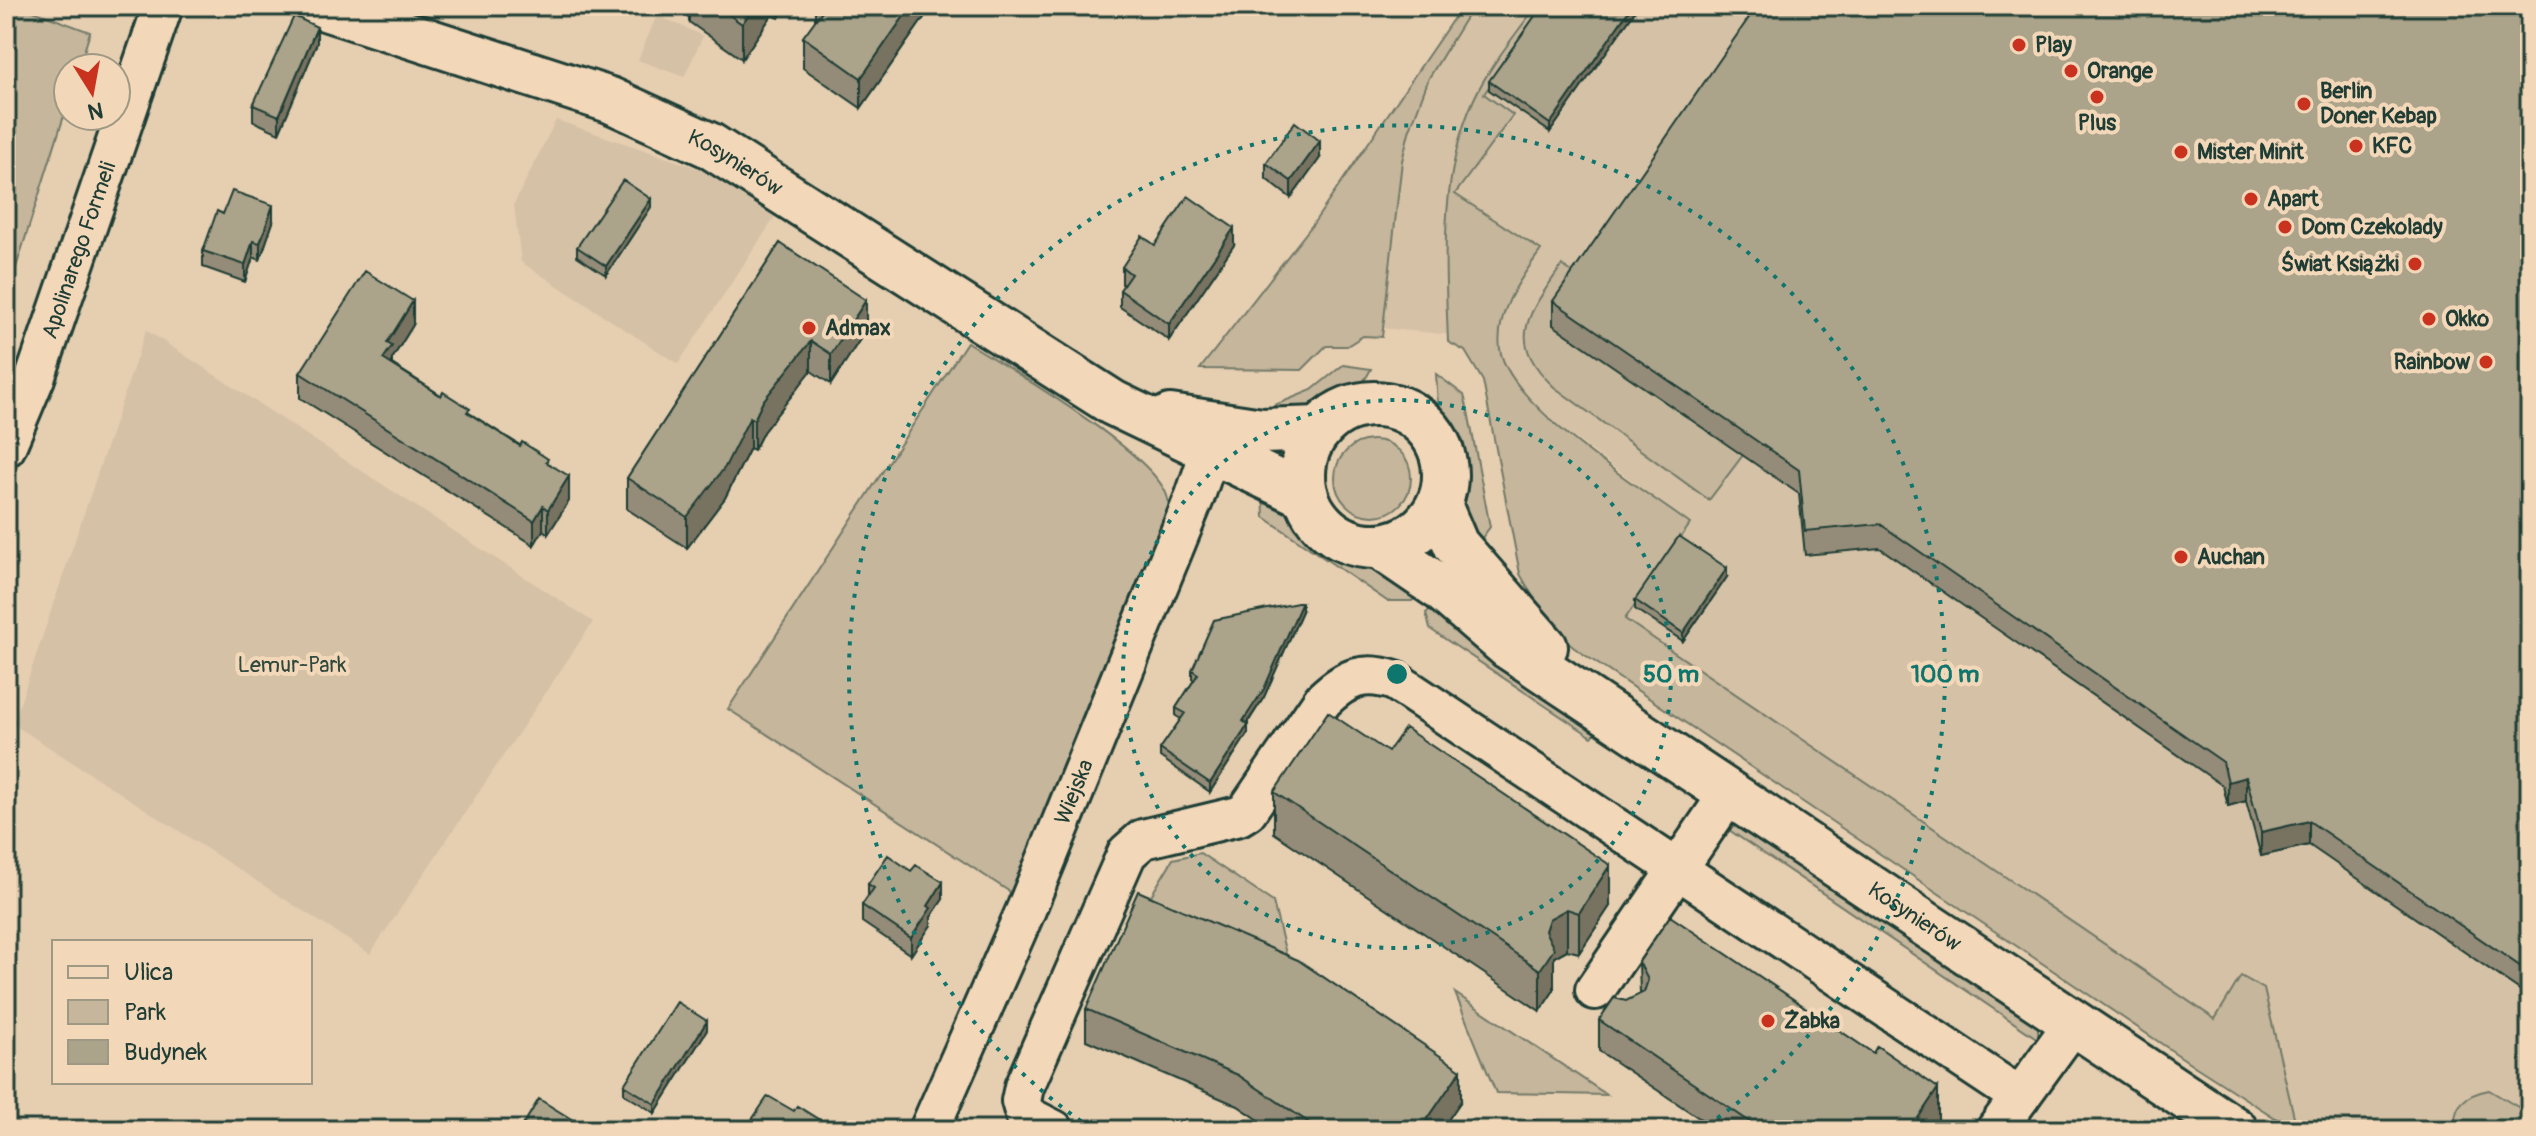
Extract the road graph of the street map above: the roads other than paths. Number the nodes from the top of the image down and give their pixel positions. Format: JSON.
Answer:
{"nodes":[{"id":1,"x":163,"y":6,"type":"edge"},
{"id":2,"x":319,"y":6,"type":"edge"},
{"id":3,"x":1113,"y":403,"type":"junction"},
{"id":4,"x":1320,"y":429,"type":"junction"},
{"id":5,"x":6,"y":447,"type":"edge"},
{"id":6,"x":1210,"y":452,"type":"junction"},
{"id":7,"x":1306,"y":496,"type":"junction"},
{"id":8,"x":1439,"y":505,"type":"junction"},
{"id":9,"x":1379,"y":546,"type":"junction"},
{"id":10,"x":1595,"y":703,"type":"junction"},
{"id":11,"x":1730,"y":792,"type":"junction"},
{"id":12,"x":1677,"y":869,"type":"junction"},
{"id":13,"x":1596,"y":991,"type":"dead end"},
{"id":14,"x":2075,"y":1021,"type":"junction"},
{"id":15,"x":2020,"y":1097,"type":"junction"},
{"id":16,"x":929,"y":1130,"type":"edge"},
{"id":17,"x":1054,"y":1130,"type":"edge"},
{"id":18,"x":1996,"y":1130,"type":"edge"},
{"id":19,"x":2235,"y":1130,"type":"edge"}],
"edges":[{"from":1,"to":5,"type":"street","name":"Apolinarego Formeli"},
{"from":2,"to":3,"type":"main road","name":"Kosynierów"},
{"from":3,"to":4,"type":"main road","name":"Kosynierów"},
{"from":3,"to":6,"type":"main road","name":"Kosynierów"},
{"from":4,"to":7,"type":"main road"},
{"from":4,"to":8,"type":"main road"},
{"from":6,"to":7,"type":"main road","name":"Kosynierów"},
{"from":6,"to":16,"type":"street","name":"Wiejska"},
{"from":7,"to":9,"type":"main road"},
{"from":8,"to":9,"type":"main road"},
{"from":8,"to":10,"type":"main road","name":"Kosynierów"},
{"from":9,"to":10,"type":"main road","name":"Kosynierów"},
{"from":10,"to":11,"type":"main road","name":"Kosynierów"},
{"from":11,"to":12,"type":"street"},
{"from":11,"to":14,"type":"main road","name":"Kosynierów"},
{"from":12,"to":13,"type":"street"},
{"from":12,"to":15,"type":"street"},
{"from":12,"to":17,"type":"street"},
{"from":14,"to":15,"type":"street"},
{"from":14,"to":19,"type":"main road","name":"Kosynierów"},
{"from":15,"to":18,"type":"street"}]}
